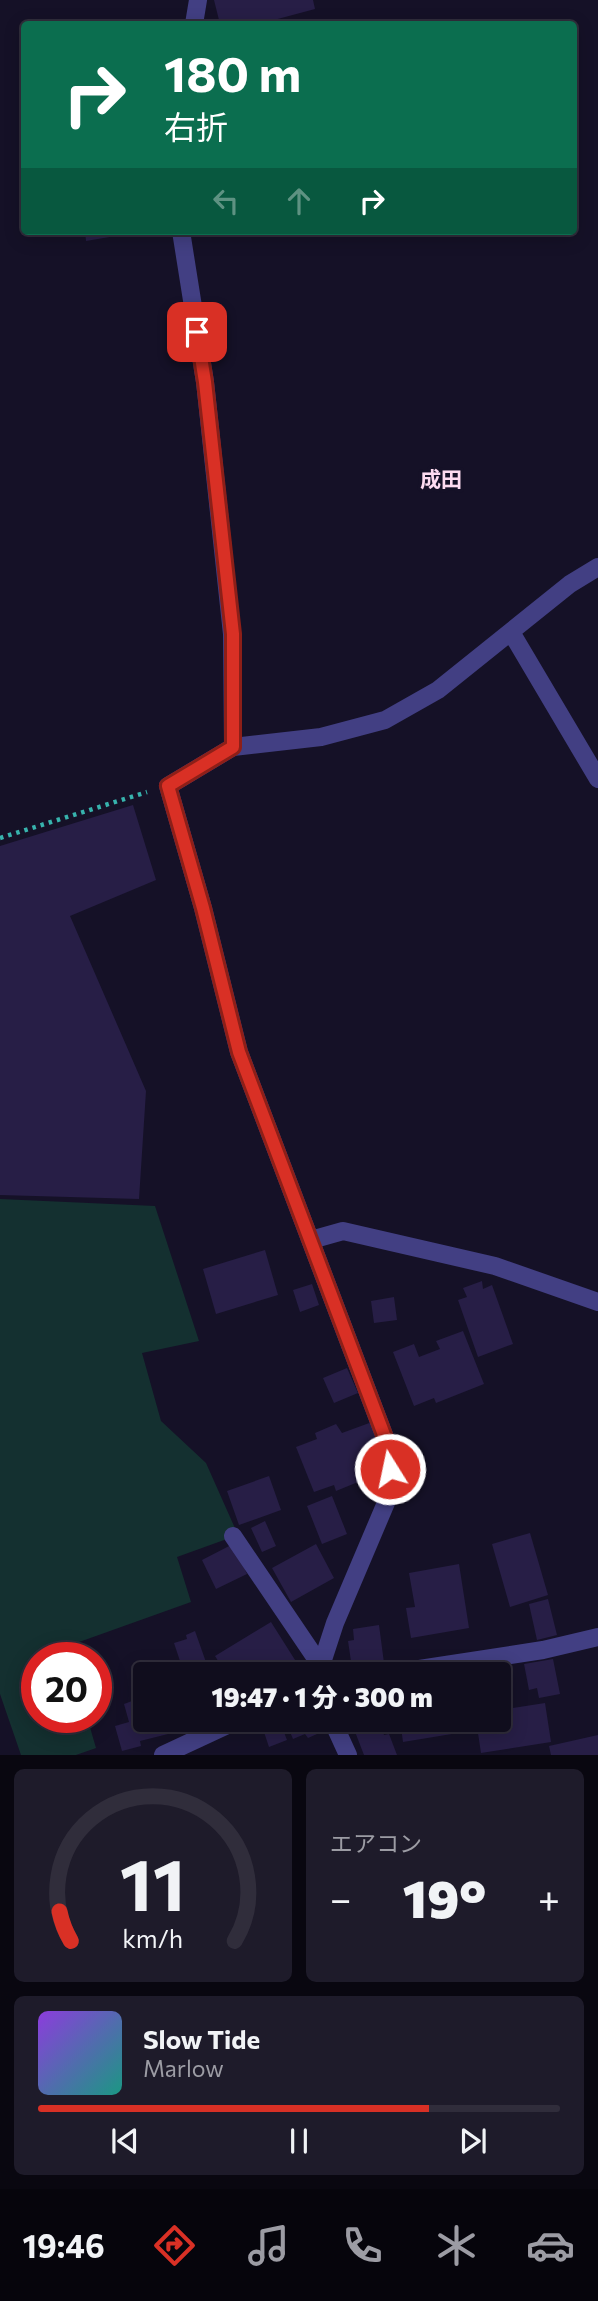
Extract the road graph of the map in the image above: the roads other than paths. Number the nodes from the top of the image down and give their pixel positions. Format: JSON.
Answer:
{"nodes":[{"id":1,"x":198,"y":0,"type":"edge"},
{"id":2,"x":194,"y":21,"type":"edge"},
{"id":3,"x":182,"y":235,"type":"edge"},
{"id":4,"x":598,"y":567,"type":"edge"},
{"id":5,"x":511,"y":632,"type":"junction"},
{"id":6,"x":233,"y":747,"type":"junction"},
{"id":7,"x":598,"y":779,"type":"edge"},
{"id":8,"x":311,"y":1240,"type":"junction"},
{"id":9,"x":598,"y":1302,"type":"edge"},
{"id":10,"x":233,"y":1536,"type":"dead end"},
{"id":11,"x":598,"y":1637,"type":"edge"},
{"id":12,"x":314,"y":1662,"type":"edge"},
{"id":13,"x":322,"y":1662,"type":"edge"},
{"id":14,"x":464,"y":1662,"type":"edge"},
{"id":15,"x":212,"y":1732,"type":"edge"},
{"id":16,"x":337,"y":1732,"type":"edge"},
{"id":17,"x":163,"y":1755,"type":"edge"},
{"id":18,"x":348,"y":1755,"type":"edge"}],
"edges":[{"from":1,"to":2,"type":"street"},
{"from":3,"to":6,"type":"street"},
{"from":4,"to":5,"type":"street"},
{"from":5,"to":6,"type":"street"},
{"from":5,"to":7,"type":"street"},
{"from":6,"to":8,"type":"street"},
{"from":8,"to":9,"type":"street"},
{"from":8,"to":13,"type":"street"},
{"from":10,"to":12,"type":"street"},
{"from":11,"to":14,"type":"street"},
{"from":15,"to":17,"type":"street"},
{"from":16,"to":18,"type":"street"}]}
